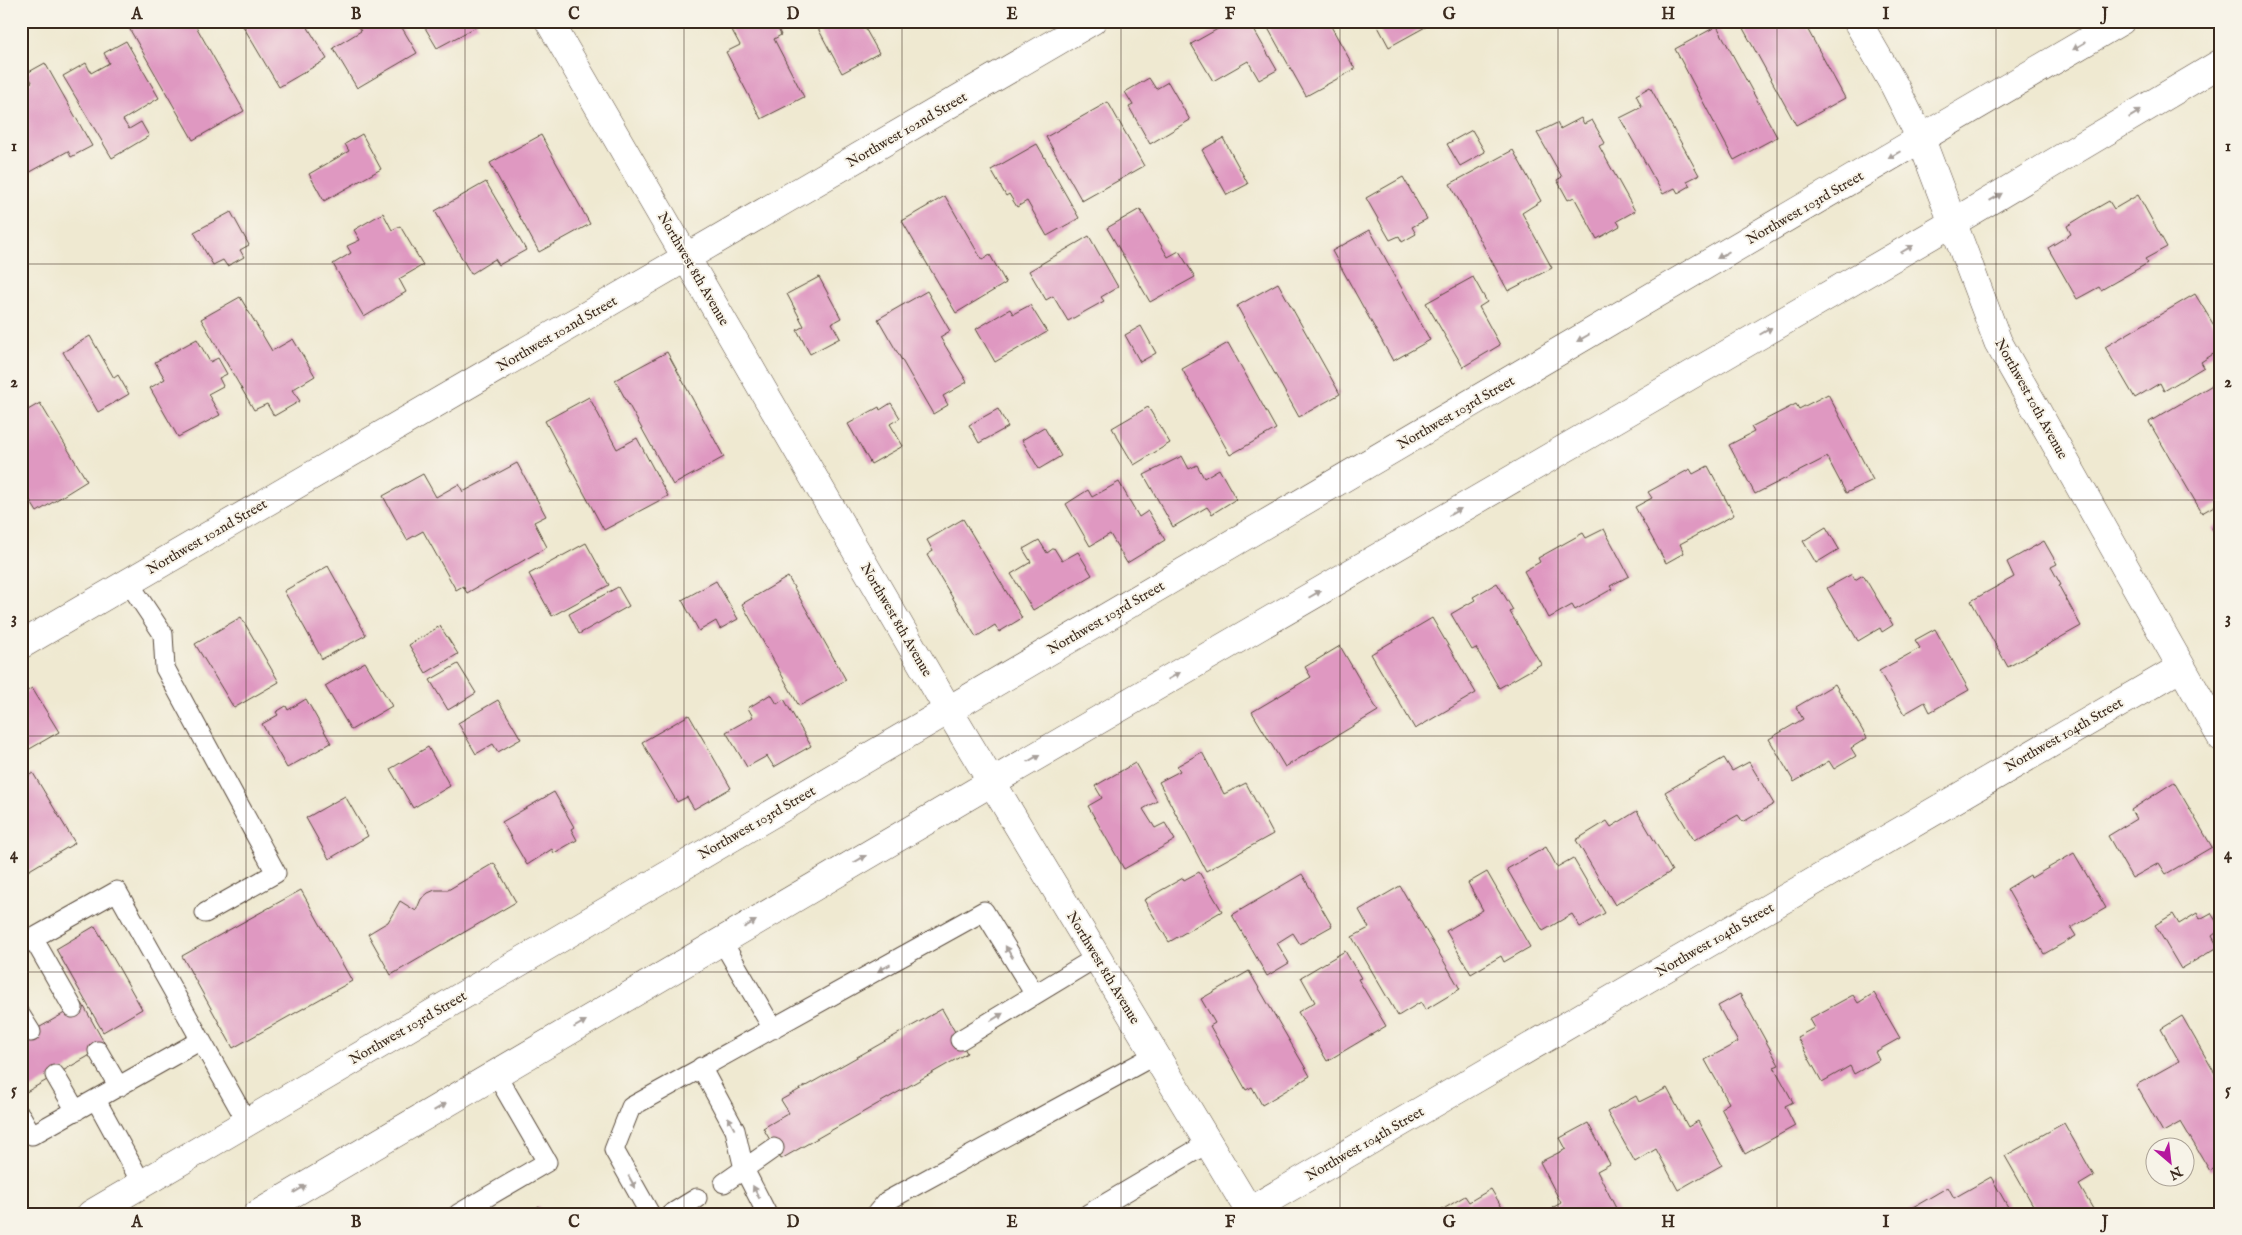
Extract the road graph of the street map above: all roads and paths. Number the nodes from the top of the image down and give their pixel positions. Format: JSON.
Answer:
{"nodes":[{"id":1,"x":549,"y":21,"type":"edge"},
{"id":2,"x":1092,"y":21,"type":"edge"},
{"id":3,"x":1857,"y":21,"type":"edge"},
{"id":4,"x":2121,"y":21,"type":"edge"},
{"id":5,"x":2221,"y":63,"type":"edge"},
{"id":6,"x":1921,"y":139,"type":"junction"},
{"id":7,"x":1954,"y":222,"type":"junction"},
{"id":8,"x":687,"y":259,"type":"junction"},
{"id":9,"x":129,"y":583,"type":"junction"},
{"id":10,"x":21,"y":645,"type":"edge"},
{"id":11,"x":2180,"y":668,"type":"junction"},
{"id":12,"x":949,"y":711,"type":"junction"},
{"id":13,"x":2221,"y":737,"type":"edge"},
{"id":14,"x":992,"y":782,"type":"junction"},
{"id":15,"x":205,"y":913,"type":"dead end"},
{"id":16,"x":722,"y":941,"type":"junction"},
{"id":17,"x":27,"y":942,"type":"edge"},
{"id":18,"x":1096,"y":957,"type":"junction"},
{"id":19,"x":1034,"y":993,"type":"junction"},
{"id":20,"x":73,"y":1008,"type":"dead end"},
{"id":21,"x":21,"y":1016,"type":"edge"},
{"id":22,"x":773,"y":1029,"type":"junction"},
{"id":23,"x":31,"y":1032,"type":"dead end"},
{"id":24,"x":201,"y":1040,"type":"junction"},
{"id":25,"x":960,"y":1040,"type":"dead end"},
{"id":26,"x":98,"y":1051,"type":"dead end"},
{"id":27,"x":1155,"y":1055,"type":"junction"},
{"id":28,"x":701,"y":1067,"type":"junction"},
{"id":29,"x":496,"y":1074,"type":"junction"},
{"id":30,"x":55,"y":1075,"type":"dead end"},
{"id":31,"x":119,"y":1087,"type":"junction"},
{"id":32,"x":96,"y":1100,"type":"junction"},
{"id":33,"x":76,"y":1111,"type":"junction"},
{"id":34,"x":21,"y":1116,"type":"edge"},
{"id":35,"x":247,"y":1122,"type":"junction"},
{"id":36,"x":27,"y":1138,"type":"edge"},
{"id":37,"x":1208,"y":1143,"type":"junction"},
{"id":38,"x":774,"y":1148,"type":"dead end"},
{"id":39,"x":744,"y":1169,"type":"junction"},
{"id":40,"x":724,"y":1183,"type":"dead end"},
{"id":41,"x":142,"y":1184,"type":"junction"},
{"id":42,"x":697,"y":1198,"type":"dead end"},
{"id":43,"x":270,"y":1211,"type":"edge"},
{"id":44,"x":1250,"y":1213,"type":"edge"},
{"id":45,"x":91,"y":1214,"type":"edge"},
{"id":46,"x":458,"y":1214,"type":"edge"},
{"id":47,"x":650,"y":1214,"type":"edge"},
{"id":48,"x":671,"y":1214,"type":"edge"},
{"id":49,"x":762,"y":1214,"type":"edge"},
{"id":50,"x":876,"y":1214,"type":"edge"},
{"id":51,"x":1088,"y":1214,"type":"edge"}],
"edges":[{"from":1,"to":8,"type":"main road","name":"Northwest 8th Avenue"},
{"from":2,"to":8,"type":"main road","name":"Northwest 102nd Street"},
{"from":3,"to":6,"type":"main road","name":"Northwest 10th Avenue"},
{"from":4,"to":6,"type":"main road","name":"Northwest 103rd Street","one_way":true},
{"from":7,"to":5,"type":"main road","one_way":true},
{"from":6,"to":7,"type":"main road","name":"Northwest 10th Avenue"},
{"from":6,"to":12,"type":"main road","name":"Northwest 103rd Street","one_way":true},
{"from":7,"to":11,"type":"main road","name":"Northwest 10th Avenue"},
{"from":14,"to":7,"type":"main road","one_way":true},
{"from":8,"to":9,"type":"main road","name":"Northwest 102nd Street"},
{"from":8,"to":12,"type":"main road","name":"Northwest 8th Avenue"},
{"from":9,"to":10,"type":"main road","name":"Northwest 102nd Street"},
{"from":9,"to":15,"type":"lane"},
{"from":11,"to":13,"type":"main road","name":"Northwest 10th Avenue"},
{"from":11,"to":44,"type":"main road","name":"Northwest 104th Street"},
{"from":12,"to":14,"type":"main road","name":"Northwest 8th Avenue"},
{"from":12,"to":35,"type":"main road","name":"Northwest 103rd Street"},
{"from":16,"to":14,"type":"main road","one_way":true},
{"from":14,"to":18,"type":"main road","name":"Northwest 8th Avenue"},
{"from":16,"to":22,"type":"lane"},
{"from":29,"to":16,"type":"main road","one_way":true},
{"from":17,"to":20,"type":"lane"},
{"from":17,"to":24,"type":"lane"},
{"from":18,"to":19,"type":"lane"},
{"from":18,"to":27,"type":"main road","name":"Northwest 8th Avenue"},
{"from":19,"to":22,"type":"lane","one_way":true},
{"from":25,"to":19,"type":"lane","one_way":true},
{"from":21,"to":23,"type":"lane"},
{"from":22,"to":28,"type":"lane"},
{"from":24,"to":31,"type":"lane"},
{"from":24,"to":35,"type":"lane"},
{"from":26,"to":31,"type":"lane"},
{"from":27,"to":37,"type":"main road","name":"Northwest 8th Avenue"},
{"from":27,"to":50,"type":"lane"},
{"from":39,"to":28,"type":"lane","one_way":true},
{"from":28,"to":47,"type":"lane","one_way":true},
{"from":43,"to":29,"type":"main road","one_way":true},
{"from":29,"to":46,"type":"lane"},
{"from":30,"to":33,"type":"lane"},
{"from":31,"to":32,"type":"lane"},
{"from":32,"to":33,"type":"lane"},
{"from":32,"to":41,"type":"lane"},
{"from":33,"to":36,"type":"lane"},
{"from":34,"to":36,"type":"lane"},
{"from":35,"to":41,"type":"main road","name":"Northwest 103rd Street"},
{"from":37,"to":44,"type":"main road","name":"Northwest 8th Avenue"},
{"from":37,"to":51,"type":"lane"},
{"from":38,"to":39,"type":"lane"},
{"from":39,"to":40,"type":"lane"},
{"from":49,"to":39,"type":"lane","one_way":true},
{"from":41,"to":45,"type":"main road","name":"Northwest 103rd Street"},
{"from":42,"to":48,"type":"lane"}]}
